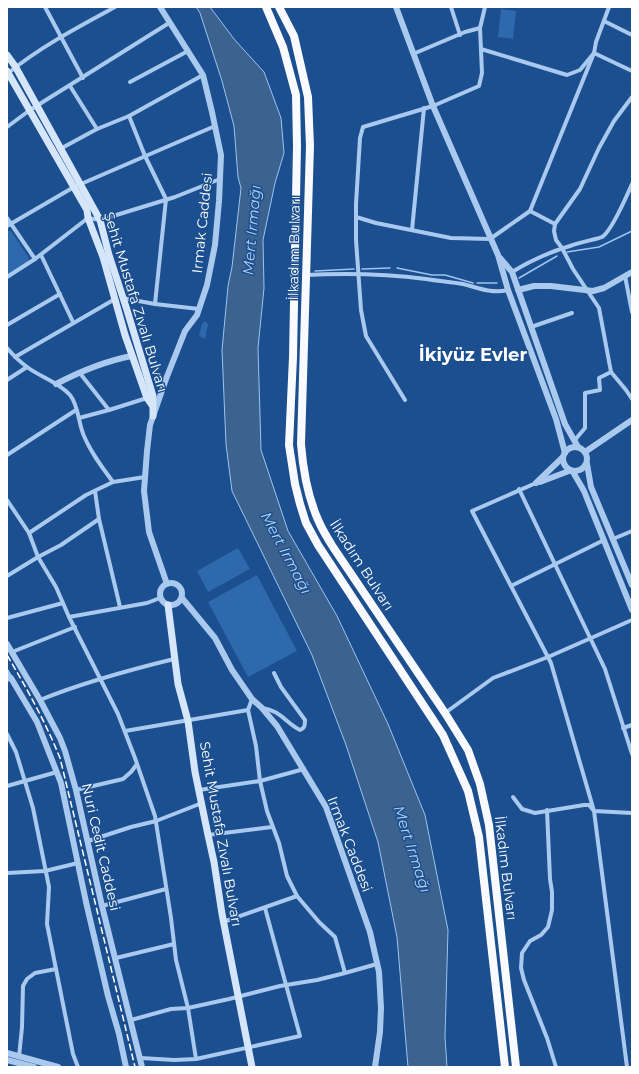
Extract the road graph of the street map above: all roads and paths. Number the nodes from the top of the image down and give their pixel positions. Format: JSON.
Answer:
{"nodes":[{"id":1,"x":45,"y":7,"type":"edge"},
{"id":2,"x":115,"y":7,"type":"edge"},
{"id":3,"x":160,"y":7,"type":"edge"},
{"id":4,"x":266,"y":7,"type":"edge"},
{"id":5,"x":279,"y":7,"type":"edge"},
{"id":6,"x":396,"y":7,"type":"edge"},
{"id":7,"x":451,"y":7,"type":"edge"},
{"id":8,"x":484,"y":7,"type":"edge"},
{"id":9,"x":609,"y":7,"type":"edge"},
{"id":10,"x":107,"y":9,"type":"edge"},
{"id":11,"x":604,"y":21,"type":"junction"},
{"id":12,"x":169,"y":23,"type":"junction"},
{"id":13,"x":480,"y":28,"type":"junction"},
{"id":14,"x":460,"y":35,"type":"junction"},
{"id":15,"x":632,"y":35,"type":"edge"},
{"id":16,"x":61,"y":37,"type":"junction"},
{"id":17,"x":481,"y":49,"type":"junction"},
{"id":18,"x":188,"y":51,"type":"junction"},
{"id":19,"x":594,"y":53,"type":"junction"},
{"id":20,"x":413,"y":54,"type":"junction"},
{"id":21,"x":7,"y":55,"type":"edge"},
{"id":22,"x":15,"y":66,"type":"junction"},
{"id":23,"x":632,"y":71,"type":"edge"},
{"id":24,"x":8,"y":73,"type":"edge"},
{"id":25,"x":203,"y":75,"type":"junction"},
{"id":26,"x":83,"y":78,"type":"junction"},
{"id":27,"x":130,"y":82,"type":"dead end"},
{"id":28,"x":70,"y":86,"type":"junction"},
{"id":29,"x":632,"y":97,"type":"edge"},
{"id":30,"x":432,"y":106,"type":"junction"},
{"id":31,"x":33,"y":108,"type":"junction"},
{"id":32,"x":424,"y":108,"type":"junction"},
{"id":33,"x":128,"y":116,"type":"junction"},
{"id":34,"x":215,"y":126,"type":"junction"},
{"id":35,"x":7,"y":127,"type":"edge"},
{"id":36,"x":97,"y":130,"type":"junction"},
{"id":37,"x":57,"y":150,"type":"junction"},
{"id":38,"x":145,"y":156,"type":"junction"},
{"id":39,"x":220,"y":179,"type":"junction"},
{"id":40,"x":82,"y":184,"type":"junction"},
{"id":41,"x":632,"y":184,"type":"edge"},
{"id":42,"x":74,"y":187,"type":"junction"},
{"id":43,"x":166,"y":199,"type":"junction"},
{"id":44,"x":530,"y":211,"type":"junction"},
{"id":45,"x":356,"y":217,"type":"junction"},
{"id":46,"x":7,"y":218,"type":"edge"},
{"id":47,"x":88,"y":218,"type":"junction"},
{"id":48,"x":100,"y":220,"type":"junction"},
{"id":49,"x":555,"y":224,"type":"junction"},
{"id":50,"x":8,"y":225,"type":"edge"},
{"id":51,"x":412,"y":230,"type":"junction"},
{"id":52,"x":490,"y":239,"type":"junction"},
{"id":53,"x":562,"y":248,"type":"junction"},
{"id":54,"x":41,"y":255,"type":"junction"},
{"id":55,"x":498,"y":255,"type":"junction"},
{"id":56,"x":35,"y":259,"type":"junction"},
{"id":57,"x":512,"y":272,"type":"junction"},
{"id":58,"x":632,"y":272,"type":"edge"},
{"id":59,"x":306,"y":275,"type":"junction"},
{"id":60,"x":359,"y":275,"type":"junction"},
{"id":61,"x":625,"y":276,"type":"junction"},
{"id":62,"x":7,"y":277,"type":"edge"},
{"id":63,"x":508,"y":290,"type":"junction"},
{"id":64,"x":518,"y":290,"type":"junction"},
{"id":65,"x":588,"y":290,"type":"junction"},
{"id":66,"x":60,"y":294,"type":"junction"},
{"id":67,"x":123,"y":298,"type":"junction"},
{"id":68,"x":114,"y":299,"type":"junction"},
{"id":69,"x":155,"y":304,"type":"junction"},
{"id":70,"x":199,"y":309,"type":"junction"},
{"id":71,"x":632,"y":312,"type":"edge"},
{"id":72,"x":572,"y":313,"type":"dead end"},
{"id":73,"x":73,"y":322,"type":"junction"},
{"id":74,"x":7,"y":325,"type":"edge"},
{"id":75,"x":531,"y":327,"type":"junction"},
{"id":76,"x":7,"y":348,"type":"edge"},
{"id":77,"x":15,"y":356,"type":"junction"},
{"id":78,"x":132,"y":356,"type":"junction"},
{"id":79,"x":27,"y":367,"type":"junction"},
{"id":80,"x":79,"y":372,"type":"junction"},
{"id":81,"x":610,"y":372,"type":"junction"},
{"id":82,"x":7,"y":380,"type":"edge"},
{"id":83,"x":56,"y":384,"type":"junction"},
{"id":84,"x":150,"y":397,"type":"junction"},
{"id":85,"x":632,"y":399,"type":"edge"},
{"id":86,"x":405,"y":400,"type":"dead end"},
{"id":87,"x":76,"y":410,"type":"junction"},
{"id":88,"x":109,"y":410,"type":"junction"},
{"id":89,"x":153,"y":416,"type":"junction"},
{"id":90,"x":79,"y":418,"type":"junction"},
{"id":91,"x":632,"y":420,"type":"edge"},
{"id":92,"x":574,"y":441,"type":"junction"},
{"id":93,"x":578,"y":447,"type":"junction"},
{"id":94,"x":585,"y":452,"type":"junction"},
{"id":95,"x":7,"y":455,"type":"edge"},
{"id":96,"x":564,"y":455,"type":"junction"},
{"id":97,"x":586,"y":464,"type":"junction"},
{"id":98,"x":571,"y":471,"type":"junction"},
{"id":99,"x":145,"y":477,"type":"junction"},
{"id":100,"x":113,"y":482,"type":"junction"},
{"id":101,"x":536,"y":483,"type":"junction"},
{"id":102,"x":519,"y":490,"type":"junction"},
{"id":103,"x":95,"y":492,"type":"junction"},
{"id":104,"x":7,"y":500,"type":"edge"},
{"id":105,"x":99,"y":519,"type":"junction"},
{"id":106,"x":632,"y":531,"type":"edge"},
{"id":107,"x":29,"y":533,"type":"junction"},
{"id":108,"x":613,"y":539,"type":"junction"},
{"id":109,"x":604,"y":540,"type":"junction"},
{"id":110,"x":38,"y":556,"type":"junction"},
{"id":111,"x":555,"y":564,"type":"junction"},
{"id":112,"x":7,"y":576,"type":"edge"},
{"id":113,"x":167,"y":584,"type":"junction"},
{"id":114,"x":632,"y":585,"type":"edge"},
{"id":115,"x":511,"y":586,"type":"junction"},
{"id":116,"x":160,"y":598,"type":"junction"},
{"id":117,"x":182,"y":598,"type":"junction"},
{"id":118,"x":63,"y":603,"type":"junction"},
{"id":119,"x":168,"y":605,"type":"junction"},
{"id":120,"x":120,"y":607,"type":"junction"},
{"id":121,"x":632,"y":610,"type":"edge"},
{"id":122,"x":69,"y":617,"type":"junction"},
{"id":123,"x":7,"y":618,"type":"edge"},
{"id":124,"x":632,"y":620,"type":"edge"},
{"id":125,"x":75,"y":627,"type":"junction"},
{"id":126,"x":591,"y":638,"type":"junction"},
{"id":127,"x":7,"y":644,"type":"edge"},
{"id":128,"x":12,"y":652,"type":"junction"},
{"id":129,"x":548,"y":657,"type":"junction"},
{"id":130,"x":174,"y":659,"type":"junction"},
{"id":131,"x":7,"y":672,"type":"edge"},
{"id":132,"x":274,"y":673,"type":"dead end"},
{"id":133,"x":100,"y":678,"type":"junction"},
{"id":134,"x":9,"y":679,"type":"edge"},
{"id":135,"x":252,"y":699,"type":"junction"},
{"id":136,"x":40,"y":700,"type":"junction"},
{"id":137,"x":262,"y":708,"type":"junction"},
{"id":138,"x":248,"y":710,"type":"junction"},
{"id":139,"x":445,"y":713,"type":"junction"},
{"id":140,"x":188,"y":721,"type":"junction"},
{"id":141,"x":632,"y":725,"type":"edge"},
{"id":142,"x":623,"y":728,"type":"junction"},
{"id":143,"x":125,"y":731,"type":"junction"},
{"id":144,"x":7,"y":734,"type":"edge"},
{"id":145,"x":632,"y":754,"type":"edge"},
{"id":146,"x":137,"y":764,"type":"junction"},
{"id":147,"x":304,"y":769,"type":"junction"},
{"id":148,"x":57,"y":772,"type":"junction"},
{"id":149,"x":25,"y":780,"type":"junction"},
{"id":150,"x":260,"y":780,"type":"junction"},
{"id":151,"x":7,"y":786,"type":"edge"},
{"id":152,"x":76,"y":790,"type":"junction"},
{"id":153,"x":199,"y":790,"type":"junction"},
{"id":154,"x":513,"y":797,"type":"dead end"},
{"id":155,"x":202,"y":803,"type":"junction"},
{"id":156,"x":547,"y":810,"type":"junction"},
{"id":157,"x":594,"y":811,"type":"junction"},
{"id":158,"x":632,"y":813,"type":"edge"},
{"id":159,"x":156,"y":821,"type":"junction"},
{"id":160,"x":272,"y":827,"type":"junction"},
{"id":161,"x":208,"y":835,"type":"junction"},
{"id":162,"x":88,"y":841,"type":"junction"},
{"id":163,"x":78,"y":862,"type":"junction"},
{"id":164,"x":45,"y":871,"type":"junction"},
{"id":165,"x":7,"y":873,"type":"edge"},
{"id":166,"x":166,"y":889,"type":"junction"},
{"id":167,"x":297,"y":896,"type":"junction"},
{"id":168,"x":102,"y":906,"type":"junction"},
{"id":169,"x":266,"y":908,"type":"junction"},
{"id":170,"x":223,"y":922,"type":"junction"},
{"id":171,"x":174,"y":944,"type":"junction"},
{"id":172,"x":116,"y":958,"type":"junction"},
{"id":173,"x":377,"y":964,"type":"junction"},
{"id":174,"x":56,"y":969,"type":"junction"},
{"id":175,"x":345,"y":973,"type":"junction"},
{"id":176,"x":287,"y":985,"type":"junction"},
{"id":177,"x":238,"y":997,"type":"junction"},
{"id":178,"x":188,"y":1008,"type":"junction"},
{"id":179,"x":131,"y":1020,"type":"junction"},
{"id":180,"x":249,"y":1047,"type":"junction"},
{"id":181,"x":7,"y":1054,"type":"edge"},
{"id":182,"x":141,"y":1058,"type":"junction"},
{"id":183,"x":196,"y":1059,"type":"junction"},
{"id":184,"x":7,"y":1060,"type":"edge"},
{"id":185,"x":18,"y":1062,"type":"edge"},
{"id":186,"x":34,"y":1067,"type":"edge"},
{"id":187,"x":58,"y":1067,"type":"edge"},
{"id":188,"x":78,"y":1067,"type":"edge"},
{"id":189,"x":126,"y":1067,"type":"edge"},
{"id":190,"x":142,"y":1067,"type":"edge"},
{"id":191,"x":252,"y":1067,"type":"edge"},
{"id":192,"x":375,"y":1067,"type":"edge"},
{"id":193,"x":505,"y":1067,"type":"edge"},
{"id":194,"x":516,"y":1067,"type":"edge"},
{"id":195,"x":556,"y":1067,"type":"edge"},
{"id":196,"x":627,"y":1067,"type":"edge"}],
"edges":[{"from":1,"to":16,"type":"street"},
{"from":2,"to":10,"type":"street"},
{"from":3,"to":12,"type":"street","name":"Irmak Caddesi"},
{"from":4,"to":193,"type":"highway","name":"İlkadım Bulvarı"},
{"from":5,"to":59,"type":"highway","name":"İlkadım Bulvarı"},
{"from":6,"to":20,"type":"street"},
{"from":7,"to":14,"type":"street"},
{"from":8,"to":13,"type":"street"},
{"from":9,"to":11,"type":"street"},
{"from":10,"to":16,"type":"street"},
{"from":11,"to":15,"type":"street"},
{"from":11,"to":19,"type":"street"},
{"from":12,"to":18,"type":"street","name":"Irmak Caddesi"},
{"from":12,"to":26,"type":"street"},
{"from":13,"to":14,"type":"street"},
{"from":13,"to":17,"type":"street"},
{"from":14,"to":20,"type":"street"},
{"from":16,"to":22,"type":"street"},
{"from":16,"to":26,"type":"street"},
{"from":17,"to":19,"type":"street"},
{"from":17,"to":30,"type":"street"},
{"from":18,"to":25,"type":"street","name":"Irmak Caddesi"},
{"from":18,"to":27,"type":"street"},
{"from":19,"to":23,"type":"street"},
{"from":19,"to":44,"type":"street"},
{"from":20,"to":30,"type":"street"},
{"from":21,"to":22,"type":"main road","name":"Şehit Mustafa Zıvalı Bulvarı"},
{"from":22,"to":24,"type":"street"},
{"from":22,"to":31,"type":"main road","name":"Şehit Mustafa Zıvalı Bulvarı"},
{"from":24,"to":31,"type":"main road","name":"Şehit Mustafa Zıvalı Bulvarı"},
{"from":25,"to":33,"type":"street"},
{"from":25,"to":34,"type":"street","name":"Irmak Caddesi"},
{"from":26,"to":28,"type":"street"},
{"from":28,"to":31,"type":"street"},
{"from":28,"to":36,"type":"street"},
{"from":29,"to":49,"type":"street"},
{"from":30,"to":32,"type":"street"},
{"from":30,"to":52,"type":"street"},
{"from":31,"to":35,"type":"street"},
{"from":31,"to":37,"type":"main road","name":"Şehit Mustafa Zıvalı Bulvarı"},
{"from":32,"to":45,"type":"street"},
{"from":32,"to":51,"type":"street"},
{"from":33,"to":36,"type":"street"},
{"from":33,"to":38,"type":"street"},
{"from":34,"to":38,"type":"street"},
{"from":34,"to":39,"type":"street","name":"Irmak Caddesi"},
{"from":36,"to":37,"type":"street"},
{"from":37,"to":40,"type":"main road","name":"Şehit Mustafa Zıvalı Bulvarı"},
{"from":37,"to":42,"type":"main road","name":"Şehit Mustafa Zıvalı Bulvarı"},
{"from":38,"to":40,"type":"street"},
{"from":38,"to":43,"type":"street"},
{"from":39,"to":43,"type":"street"},
{"from":39,"to":70,"type":"street","name":"Irmak Caddesi"},
{"from":40,"to":42,"type":"street"},
{"from":40,"to":48,"type":"main road","name":"Şehit Mustafa Zıvalı Bulvarı"},
{"from":41,"to":53,"type":"street"},
{"from":42,"to":47,"type":"main road","name":"Şehit Mustafa Zıvalı Bulvarı"},
{"from":42,"to":50,"type":"street"},
{"from":43,"to":48,"type":"street"},
{"from":43,"to":69,"type":"street"},
{"from":44,"to":49,"type":"street"},
{"from":44,"to":52,"type":"street"},
{"from":45,"to":51,"type":"street"},
{"from":45,"to":60,"type":"street"},
{"from":46,"to":50,"type":"street"},
{"from":47,"to":48,"type":"street"},
{"from":47,"to":54,"type":"street"},
{"from":47,"to":68,"type":"main road","name":"Şehit Mustafa Zıvalı Bulvarı"},
{"from":48,"to":67,"type":"main road","name":"Şehit Mustafa Zıvalı Bulvarı"},
{"from":49,"to":53,"type":"street"},
{"from":50,"to":56,"type":"street"},
{"from":51,"to":52,"type":"street"},
{"from":52,"to":55,"type":"street"},
{"from":53,"to":57,"type":"street"},
{"from":53,"to":65,"type":"street"},
{"from":54,"to":56,"type":"street"},
{"from":54,"to":66,"type":"street"},
{"from":55,"to":57,"type":"street"},
{"from":55,"to":63,"type":"street"},
{"from":56,"to":62,"type":"street"},
{"from":57,"to":64,"type":"street"},
{"from":58,"to":61,"type":"street"},
{"from":59,"to":60,"type":"street"},
{"from":59,"to":139,"type":"highway","name":"İlkadım Bulvarı"},
{"from":60,"to":63,"type":"street"},
{"from":60,"to":86,"type":"street"},
{"from":61,"to":65,"type":"street"},
{"from":61,"to":71,"type":"street"},
{"from":63,"to":96,"type":"street"},
{"from":64,"to":65,"type":"street"},
{"from":64,"to":75,"type":"street"},
{"from":65,"to":81,"type":"street"},
{"from":66,"to":73,"type":"street"},
{"from":66,"to":74,"type":"street"},
{"from":67,"to":68,"type":"street"},
{"from":67,"to":69,"type":"street"},
{"from":67,"to":84,"type":"main road","name":"Şehit Mustafa Zıvalı Bulvarı"},
{"from":68,"to":73,"type":"street"},
{"from":68,"to":78,"type":"main road","name":"Şehit Mustafa Zıvalı Bulvarı"},
{"from":69,"to":70,"type":"street"},
{"from":70,"to":89,"type":"street","name":"Irmak Caddesi"},
{"from":72,"to":75,"type":"street"},
{"from":73,"to":77,"type":"street"},
{"from":75,"to":92,"type":"street"},
{"from":76,"to":77,"type":"street"},
{"from":77,"to":79,"type":"street"},
{"from":78,"to":80,"type":"street"},
{"from":78,"to":84,"type":"main road","name":"Şehit Mustafa Zıvalı Bulvarı"},
{"from":79,"to":82,"type":"street"},
{"from":79,"to":83,"type":"street"},
{"from":80,"to":83,"type":"street"},
{"from":80,"to":88,"type":"street"},
{"from":81,"to":85,"type":"street"},
{"from":81,"to":92,"type":"street"},
{"from":83,"to":87,"type":"street"},
{"from":84,"to":88,"type":"street"},
{"from":84,"to":89,"type":"main road","name":"Şehit Mustafa Zıvalı Bulvarı"},
{"from":87,"to":90,"type":"street"},
{"from":87,"to":95,"type":"street"},
{"from":88,"to":90,"type":"street"},
{"from":89,"to":99,"type":"street","name":"Irmak Caddesi"},
{"from":90,"to":100,"type":"street"},
{"from":91,"to":94,"type":"street"},
{"from":92,"to":93,"type":"street"},
{"from":93,"to":94,"type":"street"},
{"from":93,"to":96,"type":"street"},
{"from":94,"to":97,"type":"street"},
{"from":96,"to":98,"type":"street"},
{"from":96,"to":101,"type":"street"},
{"from":97,"to":98,"type":"street"},
{"from":97,"to":108,"type":"street"},
{"from":98,"to":101,"type":"street"},
{"from":98,"to":109,"type":"street"},
{"from":99,"to":100,"type":"street"},
{"from":99,"to":113,"type":"street","name":"Irmak Caddesi"},
{"from":100,"to":103,"type":"street"},
{"from":101,"to":102,"type":"street"},
{"from":102,"to":111,"type":"street"},
{"from":102,"to":115,"type":"street"},
{"from":103,"to":105,"type":"street"},
{"from":103,"to":107,"type":"street"},
{"from":104,"to":107,"type":"street"},
{"from":105,"to":110,"type":"street"},
{"from":105,"to":120,"type":"street"},
{"from":106,"to":108,"type":"street"},
{"from":107,"to":110,"type":"street"},
{"from":108,"to":114,"type":"street"},
{"from":109,"to":111,"type":"street"},
{"from":109,"to":121,"type":"street"},
{"from":110,"to":112,"type":"street"},
{"from":110,"to":118,"type":"street"},
{"from":111,"to":115,"type":"street"},
{"from":111,"to":126,"type":"street"},
{"from":113,"to":116,"type":"street"},
{"from":113,"to":117,"type":"street"},
{"from":115,"to":129,"type":"street"},
{"from":116,"to":119,"type":"street"},
{"from":116,"to":120,"type":"street"},
{"from":117,"to":119,"type":"street"},
{"from":117,"to":135,"type":"street","name":"Irmak Caddesi"},
{"from":118,"to":122,"type":"street"},
{"from":118,"to":123,"type":"street"},
{"from":119,"to":130,"type":"main road","name":"Sehit Mustafa Zıvalı Bulvarı"},
{"from":120,"to":122,"type":"street"},
{"from":122,"to":125,"type":"street"},
{"from":124,"to":126,"type":"street"},
{"from":125,"to":128,"type":"street"},
{"from":125,"to":133,"type":"street"},
{"from":126,"to":129,"type":"street"},
{"from":126,"to":142,"type":"street"},
{"from":127,"to":128,"type":"street","name":"Nuri Cedit Caddesi"},
{"from":128,"to":136,"type":"street","name":"Nuri Cedit Caddesi"},
{"from":129,"to":139,"type":"street"},
{"from":129,"to":157,"type":"street"},
{"from":130,"to":133,"type":"street"},
{"from":130,"to":140,"type":"main road","name":"Sehit Mustafa Zıvalı Bulvarı"},
{"from":131,"to":134,"type":"street"},
{"from":132,"to":137,"type":"street"},
{"from":133,"to":136,"type":"street"},
{"from":133,"to":143,"type":"street"},
{"from":134,"to":148,"type":"street","name":"Nuri Cedit Caddesi"},
{"from":135,"to":137,"type":"street","name":"Irmak Caddesi"},
{"from":135,"to":138,"type":"street"},
{"from":136,"to":152,"type":"street","name":"Nuri Cedit Caddesi"},
{"from":137,"to":147,"type":"street","name":"Irmak Caddesi"},
{"from":138,"to":140,"type":"street"},
{"from":138,"to":150,"type":"street"},
{"from":139,"to":194,"type":"highway","name":"İlkadım Bulvarı"},
{"from":140,"to":143,"type":"street"},
{"from":140,"to":153,"type":"main road","name":"Sehit Mustafa Zıvalı Bulvarı"},
{"from":141,"to":142,"type":"street"},
{"from":142,"to":145,"type":"street"},
{"from":143,"to":146,"type":"street"},
{"from":144,"to":149,"type":"street"},
{"from":146,"to":152,"type":"street"},
{"from":146,"to":159,"type":"street"},
{"from":147,"to":150,"type":"street"},
{"from":147,"to":173,"type":"street","name":"Irmak Caddesi"},
{"from":148,"to":149,"type":"street"},
{"from":148,"to":163,"type":"street","name":"Nuri Cedit Caddesi"},
{"from":149,"to":151,"type":"street"},
{"from":149,"to":164,"type":"street"},
{"from":150,"to":153,"type":"street"},
{"from":150,"to":160,"type":"street"},
{"from":152,"to":162,"type":"street","name":"Nuri Cedit Caddesi"},
{"from":153,"to":155,"type":"main road","name":"Sehit Mustafa Zıvalı Bulvarı"},
{"from":154,"to":156,"type":"street"},
{"from":155,"to":159,"type":"street"},
{"from":155,"to":161,"type":"main road","name":"Sehit Mustafa Zıvalı Bulvarı"},
{"from":156,"to":157,"type":"street"},
{"from":156,"to":195,"type":"street"},
{"from":157,"to":158,"type":"street"},
{"from":157,"to":196,"type":"street"},
{"from":159,"to":162,"type":"street"},
{"from":159,"to":166,"type":"street"},
{"from":160,"to":161,"type":"street"},
{"from":160,"to":167,"type":"street"},
{"from":161,"to":170,"type":"main road","name":"Sehit Mustafa Zıvalı Bulvarı"},
{"from":162,"to":168,"type":"street","name":"Nuri Cedit Caddesi"},
{"from":163,"to":164,"type":"street"},
{"from":163,"to":189,"type":"street","name":"Nuri Cedit Caddesi"},
{"from":164,"to":165,"type":"street"},
{"from":164,"to":174,"type":"street"},
{"from":166,"to":168,"type":"street"},
{"from":166,"to":171,"type":"street"},
{"from":167,"to":169,"type":"street"},
{"from":167,"to":175,"type":"street"},
{"from":168,"to":172,"type":"street","name":"Nuri Cedit Caddesi"},
{"from":169,"to":170,"type":"street"},
{"from":169,"to":176,"type":"street"},
{"from":170,"to":177,"type":"main road","name":"Sehit Mustafa Zıvalı Bulvarı"},
{"from":171,"to":172,"type":"street"},
{"from":171,"to":178,"type":"street"},
{"from":172,"to":179,"type":"street","name":"Nuri Cedit Caddesi"},
{"from":173,"to":175,"type":"street"},
{"from":173,"to":192,"type":"street","name":"Irmak Caddesi"},
{"from":174,"to":185,"type":"street"},
{"from":174,"to":188,"type":"street"},
{"from":175,"to":176,"type":"street"},
{"from":176,"to":177,"type":"street"},
{"from":176,"to":180,"type":"street"},
{"from":177,"to":178,"type":"street"},
{"from":177,"to":180,"type":"main road","name":"Sehit Mustafa Zıvalı Bulvarı"},
{"from":178,"to":179,"type":"street"},
{"from":178,"to":183,"type":"street"},
{"from":179,"to":182,"type":"street","name":"Nuri Cedit Caddesi"},
{"from":180,"to":183,"type":"street"},
{"from":180,"to":191,"type":"main road","name":"Sehit Mustafa Zıvalı Bulvarı"},
{"from":181,"to":185,"type":"street"},
{"from":182,"to":183,"type":"street"},
{"from":182,"to":190,"type":"street","name":"Nuri Cedit Caddesi"},
{"from":184,"to":185,"type":"street"},
{"from":185,"to":186,"type":"street"},
{"from":185,"to":187,"type":"street"}]}
